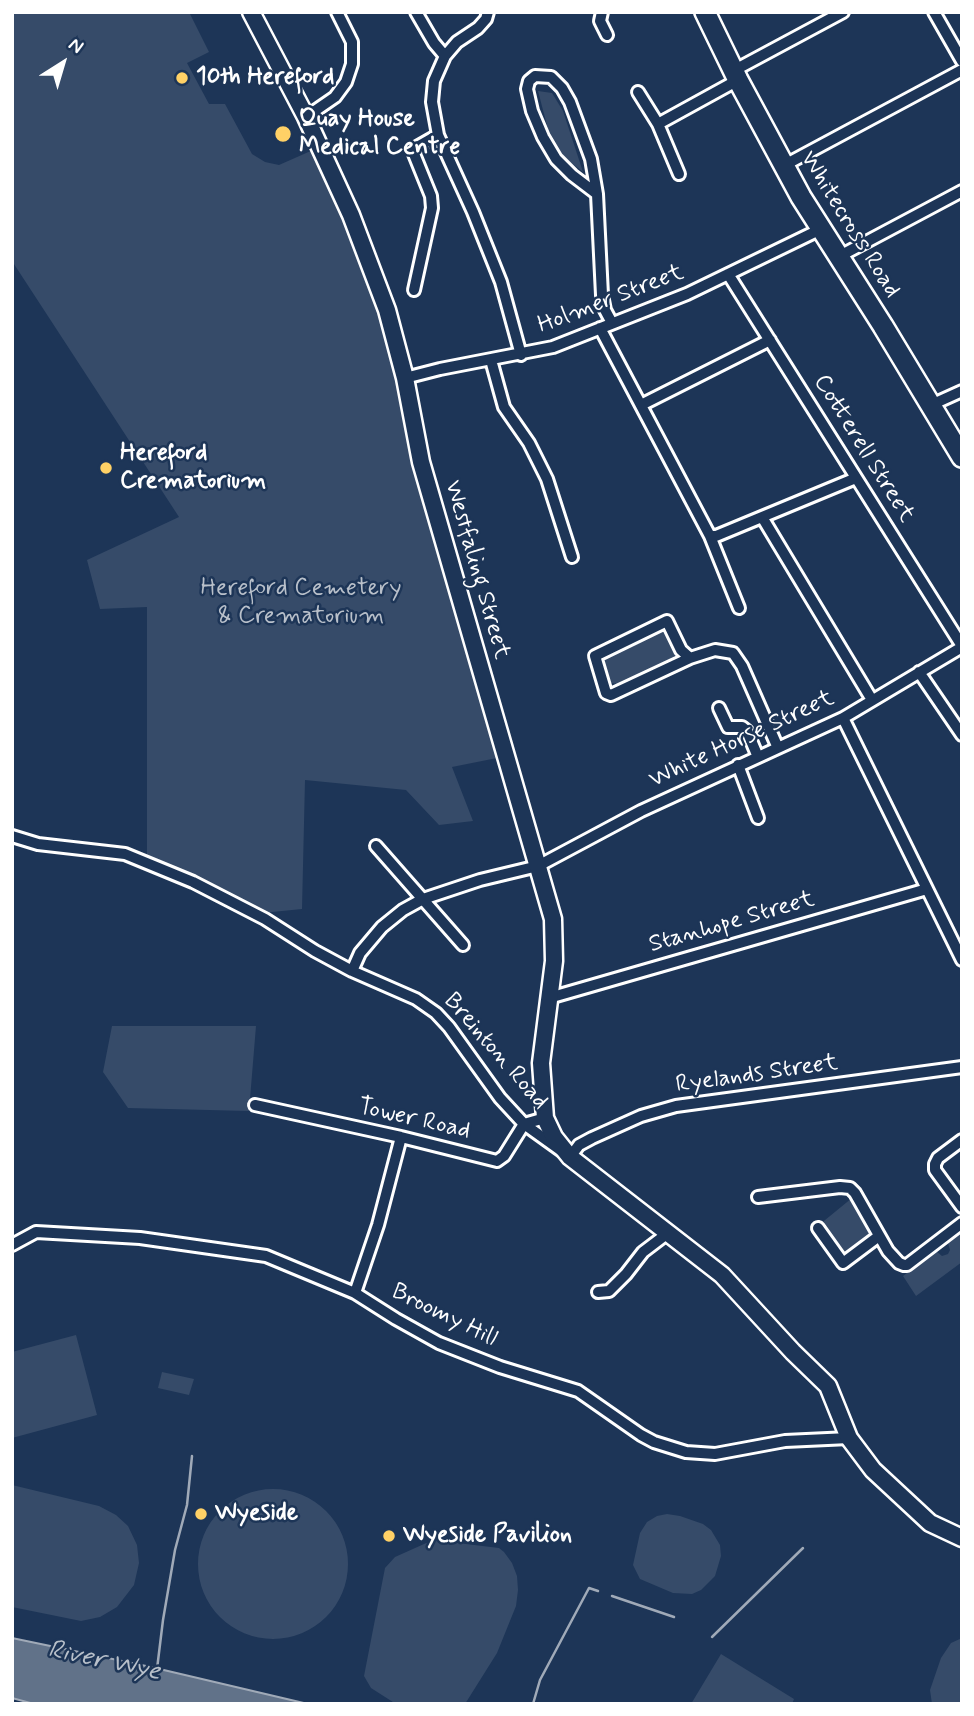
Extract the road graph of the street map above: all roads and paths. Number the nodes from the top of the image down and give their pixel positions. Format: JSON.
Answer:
{"nodes":[{"id":1,"x":251,"y":12,"type":"edge"},
{"id":2,"x":337,"y":12,"type":"edge"},
{"id":3,"x":416,"y":12,"type":"edge"},
{"id":4,"x":488,"y":12,"type":"edge"},
{"id":5,"x":602,"y":12,"type":"edge"},
{"id":6,"x":705,"y":12,"type":"edge"},
{"id":7,"x":842,"y":12,"type":"edge"},
{"id":8,"x":934,"y":12,"type":"edge"},
{"id":9,"x":607,"y":35,"type":"dead end"},
{"id":10,"x":445,"y":56,"type":"junction"},
{"id":11,"x":962,"y":61,"type":"edge"},
{"id":12,"x":962,"y":70,"type":"edge"},
{"id":13,"x":736,"y":75,"type":"junction"},
{"id":14,"x":638,"y":92,"type":"dead end"},
{"id":15,"x":306,"y":117,"type":"junction"},
{"id":16,"x":657,"y":124,"type":"junction"},
{"id":17,"x":438,"y":135,"type":"junction"},
{"id":18,"x":783,"y":166,"type":"junction"},
{"id":19,"x":679,"y":174,"type":"dead end"},
{"id":20,"x":962,"y":191,"type":"edge"},
{"id":21,"x":597,"y":194,"type":"junction"},
{"id":22,"x":821,"y":229,"type":"junction"},
{"id":23,"x":838,"y":257,"type":"junction"},
{"id":24,"x":728,"y":274,"type":"junction"},
{"id":25,"x":414,"y":290,"type":"dead end"},
{"id":26,"x":612,"y":323,"type":"junction"},
{"id":27,"x":600,"y":328,"type":"junction"},
{"id":28,"x":770,"y":340,"type":"junction"},
{"id":29,"x":521,"y":355,"type":"junction"},
{"id":30,"x":491,"y":360,"type":"junction"},
{"id":31,"x":405,"y":378,"type":"junction"},
{"id":32,"x":962,"y":391,"type":"edge"},
{"id":33,"x":641,"y":405,"type":"junction"},
{"id":34,"x":931,"y":405,"type":"junction"},
{"id":35,"x":962,"y":457,"type":"edge"},
{"id":36,"x":856,"y":478,"type":"junction"},
{"id":37,"x":762,"y":517,"type":"junction"},
{"id":38,"x":710,"y":536,"type":"junction"},
{"id":39,"x":572,"y":557,"type":"dead end"},
{"id":40,"x":739,"y":608,"type":"dead end"},
{"id":41,"x":962,"y":647,"type":"edge"},
{"id":42,"x":690,"y":658,"type":"junction"},
{"id":43,"x":919,"y":672,"type":"junction"},
{"id":44,"x":872,"y":700,"type":"junction"},
{"id":45,"x":719,"y":708,"type":"dead end"},
{"id":46,"x":843,"y":718,"type":"junction"},
{"id":47,"x":962,"y":735,"type":"edge"},
{"id":48,"x":778,"y":748,"type":"junction"},
{"id":49,"x":758,"y":757,"type":"junction"},
{"id":50,"x":738,"y":765,"type":"junction"},
{"id":51,"x":758,"y":818,"type":"dead end"},
{"id":52,"x":12,"y":836,"type":"edge"},
{"id":53,"x":376,"y":846,"type":"dead end"},
{"id":54,"x":538,"y":866,"type":"junction"},
{"id":55,"x":927,"y":889,"type":"junction"},
{"id":56,"x":423,"y":899,"type":"junction"},
{"id":57,"x":463,"y":945,"type":"dead end"},
{"id":58,"x":962,"y":960,"type":"edge"},
{"id":59,"x":352,"y":971,"type":"junction"},
{"id":60,"x":549,"y":998,"type":"junction"},
{"id":61,"x":962,"y":1067,"type":"edge"},
{"id":62,"x":255,"y":1105,"type":"dead end"},
{"id":63,"x":545,"y":1118,"type":"junction"},
{"id":64,"x":524,"y":1124,"type":"junction"},
{"id":65,"x":401,"y":1137,"type":"junction"},
{"id":66,"x":962,"y":1140,"type":"edge"},
{"id":67,"x":570,"y":1157,"type":"junction"},
{"id":68,"x":758,"y":1197,"type":"dead end"},
{"id":69,"x":962,"y":1207,"type":"edge"},
{"id":70,"x":962,"y":1223,"type":"edge"},
{"id":71,"x":818,"y":1228,"type":"dead end"},
{"id":72,"x":668,"y":1233,"type":"junction"},
{"id":73,"x":879,"y":1236,"type":"junction"},
{"id":74,"x":12,"y":1245,"type":"edge"},
{"id":75,"x":598,"y":1292,"type":"dead end"},
{"id":76,"x":355,"y":1293,"type":"junction"},
{"id":77,"x":849,"y":1438,"type":"junction"},
{"id":78,"x":962,"y":1538,"type":"edge"}],
"edges":[{"from":1,"to":15,"type":"street","name":"Westfaling Street"},
{"from":2,"to":15,"type":"street"},
{"from":3,"to":10,"type":"street"},
{"from":4,"to":10,"type":"street"},
{"from":5,"to":9,"type":"street"},
{"from":6,"to":13,"type":"highway","name":"Whitecross Road"},
{"from":7,"to":13,"type":"street"},
{"from":8,"to":11,"type":"street"},
{"from":10,"to":17,"type":"street"},
{"from":12,"to":18,"type":"street"},
{"from":13,"to":16,"type":"street"},
{"from":13,"to":18,"type":"highway","name":"Whitecross Road"},
{"from":14,"to":16,"type":"street"},
{"from":15,"to":31,"type":"street","name":"Westfaling Street"},
{"from":16,"to":19,"type":"street"},
{"from":17,"to":25,"type":"street"},
{"from":17,"to":29,"type":"street"},
{"from":18,"to":22,"type":"highway","name":"Whitecross Road"},
{"from":20,"to":23,"type":"street"},
{"from":21,"to":21,"type":"street"},
{"from":21,"to":26,"type":"street"},
{"from":22,"to":23,"type":"highway","name":"Whitecross Road"},
{"from":22,"to":24,"type":"street","name":"Holmer Street"},
{"from":23,"to":34,"type":"highway","name":"Whitecross Road"},
{"from":24,"to":26,"type":"street","name":"Holmer Street"},
{"from":24,"to":28,"type":"street","name":"Cotterell Street"},
{"from":26,"to":27,"type":"street","name":"Holmer Street"},
{"from":27,"to":29,"type":"street","name":"Holmer Street"},
{"from":27,"to":33,"type":"street"},
{"from":28,"to":33,"type":"street"},
{"from":28,"to":36,"type":"street","name":"Cotterell Street"},
{"from":29,"to":30,"type":"street","name":"Holmer Street"},
{"from":30,"to":31,"type":"street","name":"Holmer Street"},
{"from":30,"to":39,"type":"street"},
{"from":31,"to":54,"type":"street","name":"Westfaling Street"},
{"from":32,"to":34,"type":"street"},
{"from":33,"to":38,"type":"street"},
{"from":34,"to":35,"type":"highway","name":"Whitecross Road"},
{"from":36,"to":37,"type":"street"},
{"from":36,"to":41,"type":"street","name":"Cotterell Street"},
{"from":37,"to":38,"type":"street"},
{"from":37,"to":44,"type":"street"},
{"from":38,"to":40,"type":"street"},
{"from":41,"to":43,"type":"street","name":"White Horse Street"},
{"from":42,"to":42,"type":"street"},
{"from":42,"to":48,"type":"street"},
{"from":43,"to":44,"type":"street","name":"White Horse Street"},
{"from":43,"to":47,"type":"street"},
{"from":44,"to":46,"type":"street","name":"White Horse Street"},
{"from":45,"to":49,"type":"street"},
{"from":46,"to":48,"type":"street","name":"White Horse Street"},
{"from":46,"to":55,"type":"street"},
{"from":48,"to":49,"type":"street","name":"White Horse Street"},
{"from":49,"to":50,"type":"street","name":"White Horse Street"},
{"from":50,"to":51,"type":"street"},
{"from":50,"to":54,"type":"street","name":"White Horse Street"},
{"from":52,"to":59,"type":"street","name":"Breinton Road"},
{"from":53,"to":56,"type":"street"},
{"from":54,"to":56,"type":"street","name":"White Horse Street"},
{"from":54,"to":60,"type":"street","name":"Westfaling Street"},
{"from":55,"to":58,"type":"street"},
{"from":55,"to":60,"type":"street","name":"Stanhope Street"},
{"from":56,"to":57,"type":"street"},
{"from":56,"to":59,"type":"street","name":"White Horse Street"},
{"from":59,"to":64,"type":"street","name":"Breinton Road"},
{"from":60,"to":63,"type":"street","name":"Westfaling Street"},
{"from":61,"to":67,"type":"street","name":"Ryelands Street"},
{"from":62,"to":65,"type":"street","name":"Tower Road"},
{"from":63,"to":64,"type":"street"},
{"from":63,"to":67,"type":"street","name":"Westfaling Street"},
{"from":64,"to":65,"type":"street","name":"Tower Road"},
{"from":64,"to":67,"type":"street","name":"Breinton Road"},
{"from":65,"to":76,"type":"street"},
{"from":66,"to":69,"type":"street"},
{"from":67,"to":72,"type":"street","name":"Breinton Road"},
{"from":68,"to":73,"type":"street"},
{"from":70,"to":73,"type":"street"},
{"from":71,"to":73,"type":"street"},
{"from":72,"to":75,"type":"street"},
{"from":72,"to":77,"type":"street","name":"Breinton Road"},
{"from":74,"to":76,"type":"street","name":"Broomy Hill"},
{"from":76,"to":77,"type":"street","name":"Broomy Hill"},
{"from":77,"to":78,"type":"street","name":"Breinton Road"}]}
